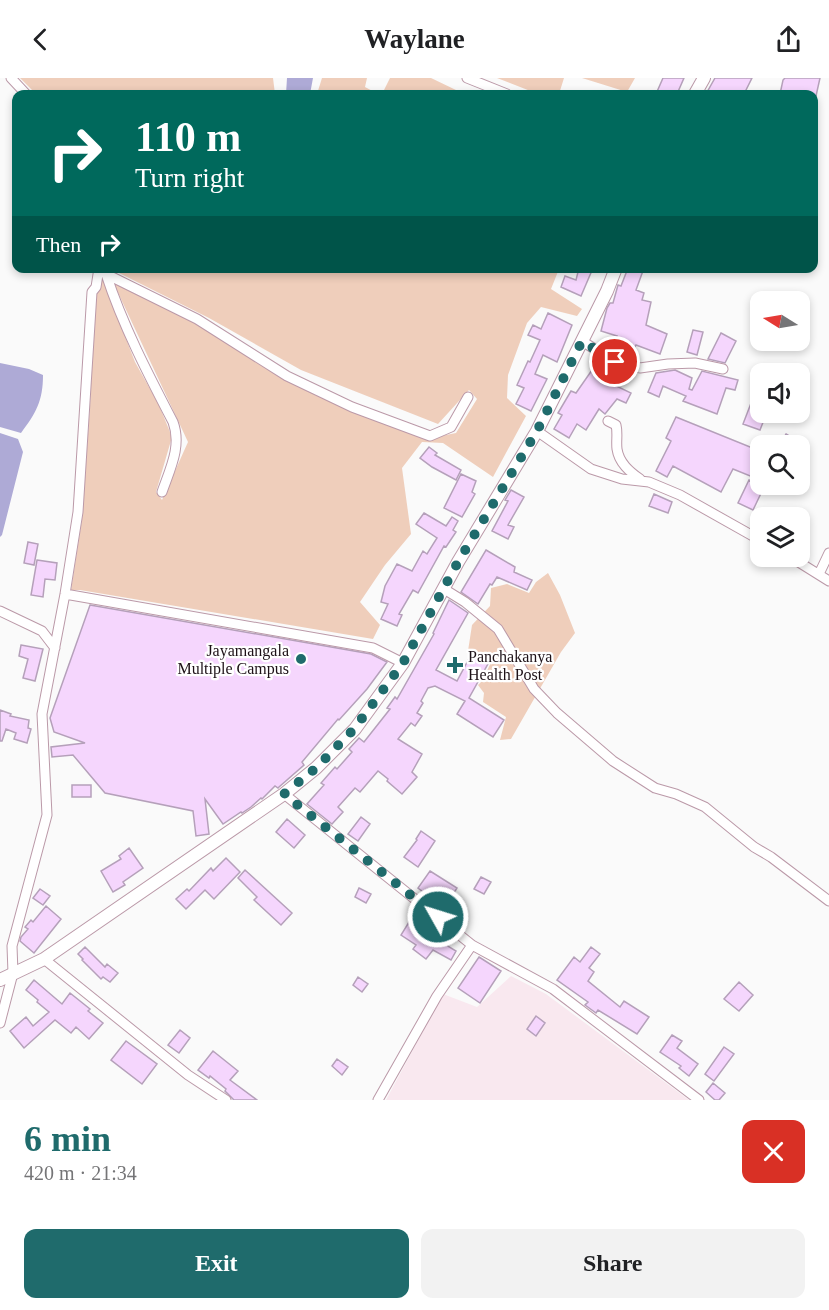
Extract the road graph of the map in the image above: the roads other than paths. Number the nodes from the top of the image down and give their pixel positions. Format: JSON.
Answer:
{"nodes":[{"id":1,"x":11,"y":78,"type":"edge"},
{"id":2,"x":468,"y":78,"type":"edge"},
{"id":3,"x":22,"y":90,"type":"edge"},
{"id":4,"x":497,"y":90,"type":"edge"},
{"id":5,"x":101,"y":273,"type":"edge"},
{"id":6,"x":103,"y":273,"type":"edge"},
{"id":7,"x":108,"y":273,"type":"edge"},
{"id":8,"x":614,"y":273,"type":"edge"},
{"id":9,"x":582,"y":341,"type":"junction"},
{"id":10,"x":723,"y":369,"type":"dead end"},
{"id":11,"x":468,"y":397,"type":"dead end"},
{"id":12,"x":608,"y":421,"type":"dead end"},
{"id":13,"x":537,"y":431,"type":"junction"},
{"id":14,"x":643,"y":481,"type":"junction"},
{"id":15,"x":162,"y":492,"type":"dead end"},
{"id":16,"x":750,"y":534,"type":"edge"},
{"id":17,"x":829,"y":553,"type":"edge"},
{"id":18,"x":807,"y":567,"type":"edge"},
{"id":19,"x":819,"y":574,"type":"junction"},
{"id":20,"x":829,"y":581,"type":"edge"},
{"id":21,"x":444,"y":589,"type":"junction"},
{"id":22,"x":65,"y":594,"type":"junction"},
{"id":23,"x":0,"y":611,"type":"edge"},
{"id":24,"x":55,"y":648,"type":"junction"},
{"id":25,"x":403,"y":663,"type":"junction"},
{"id":26,"x":284,"y":794,"type":"junction"},
{"id":27,"x":829,"y":901,"type":"edge"},
{"id":28,"x":472,"y":945,"type":"junction"},
{"id":29,"x":44,"y":959,"type":"junction"},
{"id":30,"x":13,"y":973,"type":"junction"},
{"id":31,"x":0,"y":980,"type":"edge"},
{"id":32,"x":0,"y":1023,"type":"edge"},
{"id":33,"x":226,"y":1100,"type":"edge"},
{"id":34,"x":378,"y":1100,"type":"edge"},
{"id":35,"x":699,"y":1100,"type":"edge"}],
"edges":[{"from":1,"to":3,"type":"street"},
{"from":2,"to":4,"type":"street"},
{"from":5,"to":22,"type":"street"},
{"from":6,"to":15,"type":"street"},
{"from":7,"to":11,"type":"street"},
{"from":8,"to":9,"type":"street"},
{"from":9,"to":10,"type":"street"},
{"from":9,"to":13,"type":"street"},
{"from":12,"to":14,"type":"street"},
{"from":13,"to":14,"type":"street"},
{"from":13,"to":21,"type":"street"},
{"from":14,"to":16,"type":"street"},
{"from":17,"to":19,"type":"street"},
{"from":18,"to":19,"type":"street"},
{"from":19,"to":20,"type":"street"},
{"from":21,"to":25,"type":"street"},
{"from":21,"to":27,"type":"street"},
{"from":22,"to":24,"type":"street"},
{"from":22,"to":25,"type":"street"},
{"from":23,"to":24,"type":"street"},
{"from":24,"to":30,"type":"street"},
{"from":25,"to":26,"type":"street"},
{"from":26,"to":28,"type":"street"},
{"from":26,"to":29,"type":"street"},
{"from":28,"to":34,"type":"street"},
{"from":28,"to":35,"type":"street"},
{"from":29,"to":30,"type":"street"},
{"from":29,"to":33,"type":"street"},
{"from":30,"to":31,"type":"street"},
{"from":30,"to":32,"type":"street"}]}
